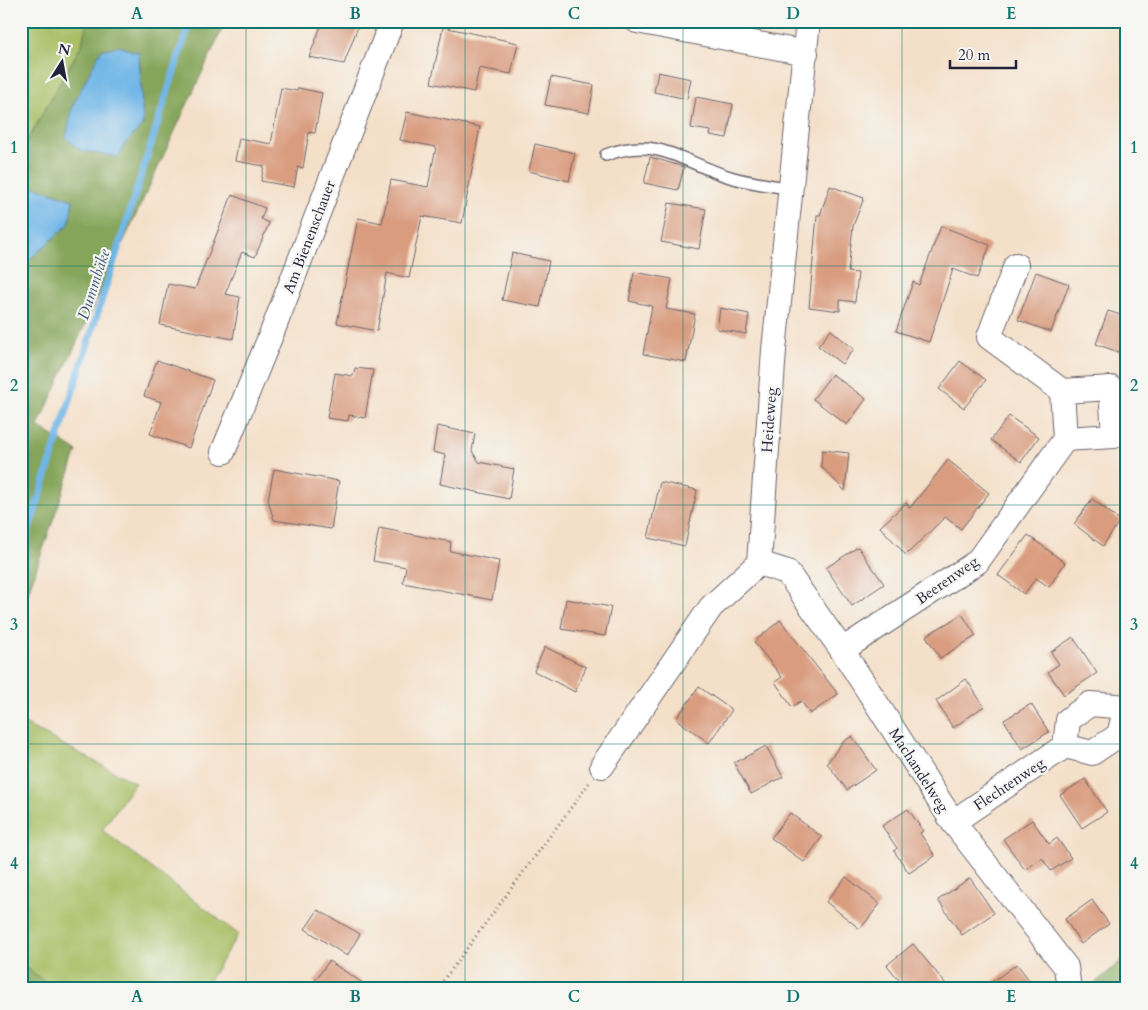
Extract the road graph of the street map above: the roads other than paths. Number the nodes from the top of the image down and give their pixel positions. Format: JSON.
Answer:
{"nodes":[{"id":1,"x":392,"y":21,"type":"edge"},
{"id":2,"x":637,"y":21,"type":"edge"},
{"id":3,"x":808,"y":21,"type":"edge"},
{"id":4,"x":806,"y":53,"type":"junction"},
{"id":5,"x":606,"y":155,"type":"dead end"},
{"id":6,"x":791,"y":188,"type":"junction"},
{"id":7,"x":1016,"y":265,"type":"dead end"},
{"id":8,"x":1062,"y":391,"type":"junction"},
{"id":9,"x":1119,"y":413,"type":"edge"},
{"id":10,"x":1065,"y":439,"type":"junction"},
{"id":11,"x":223,"y":452,"type":"dead end"},
{"id":12,"x":759,"y":563,"type":"junction"},
{"id":13,"x":842,"y":650,"type":"junction"},
{"id":14,"x":1126,"y":707,"type":"edge"},
{"id":15,"x":1065,"y":746,"type":"junction"},
{"id":16,"x":602,"y":766,"type":"road end"},
{"id":17,"x":953,"y":822,"type":"junction"},
{"id":18,"x":1069,"y":989,"type":"edge"}],
"edges":[{"from":1,"to":11,"type":"street","name":"Am Bienenschauer"},
{"from":2,"to":4,"type":"street"},
{"from":3,"to":4,"type":"street","name":"Heideweg"},
{"from":4,"to":6,"type":"street","name":"Heideweg"},
{"from":5,"to":6,"type":"lane"},
{"from":6,"to":12,"type":"street","name":"Heideweg"},
{"from":7,"to":8,"type":"street"},
{"from":8,"to":9,"type":"street"},
{"from":8,"to":10,"type":"street"},
{"from":9,"to":10,"type":"street"},
{"from":10,"to":13,"type":"street","name":"Beerenweg"},
{"from":12,"to":13,"type":"street","name":"Machandelweg"},
{"from":12,"to":16,"type":"street"},
{"from":13,"to":17,"type":"street","name":"Machandelweg"},
{"from":14,"to":15,"type":"street"},
{"from":14,"to":15,"type":"street"},
{"from":15,"to":17,"type":"street","name":"Flechtenweg"},
{"from":17,"to":18,"type":"street","name":"Machandelweg"}]}
